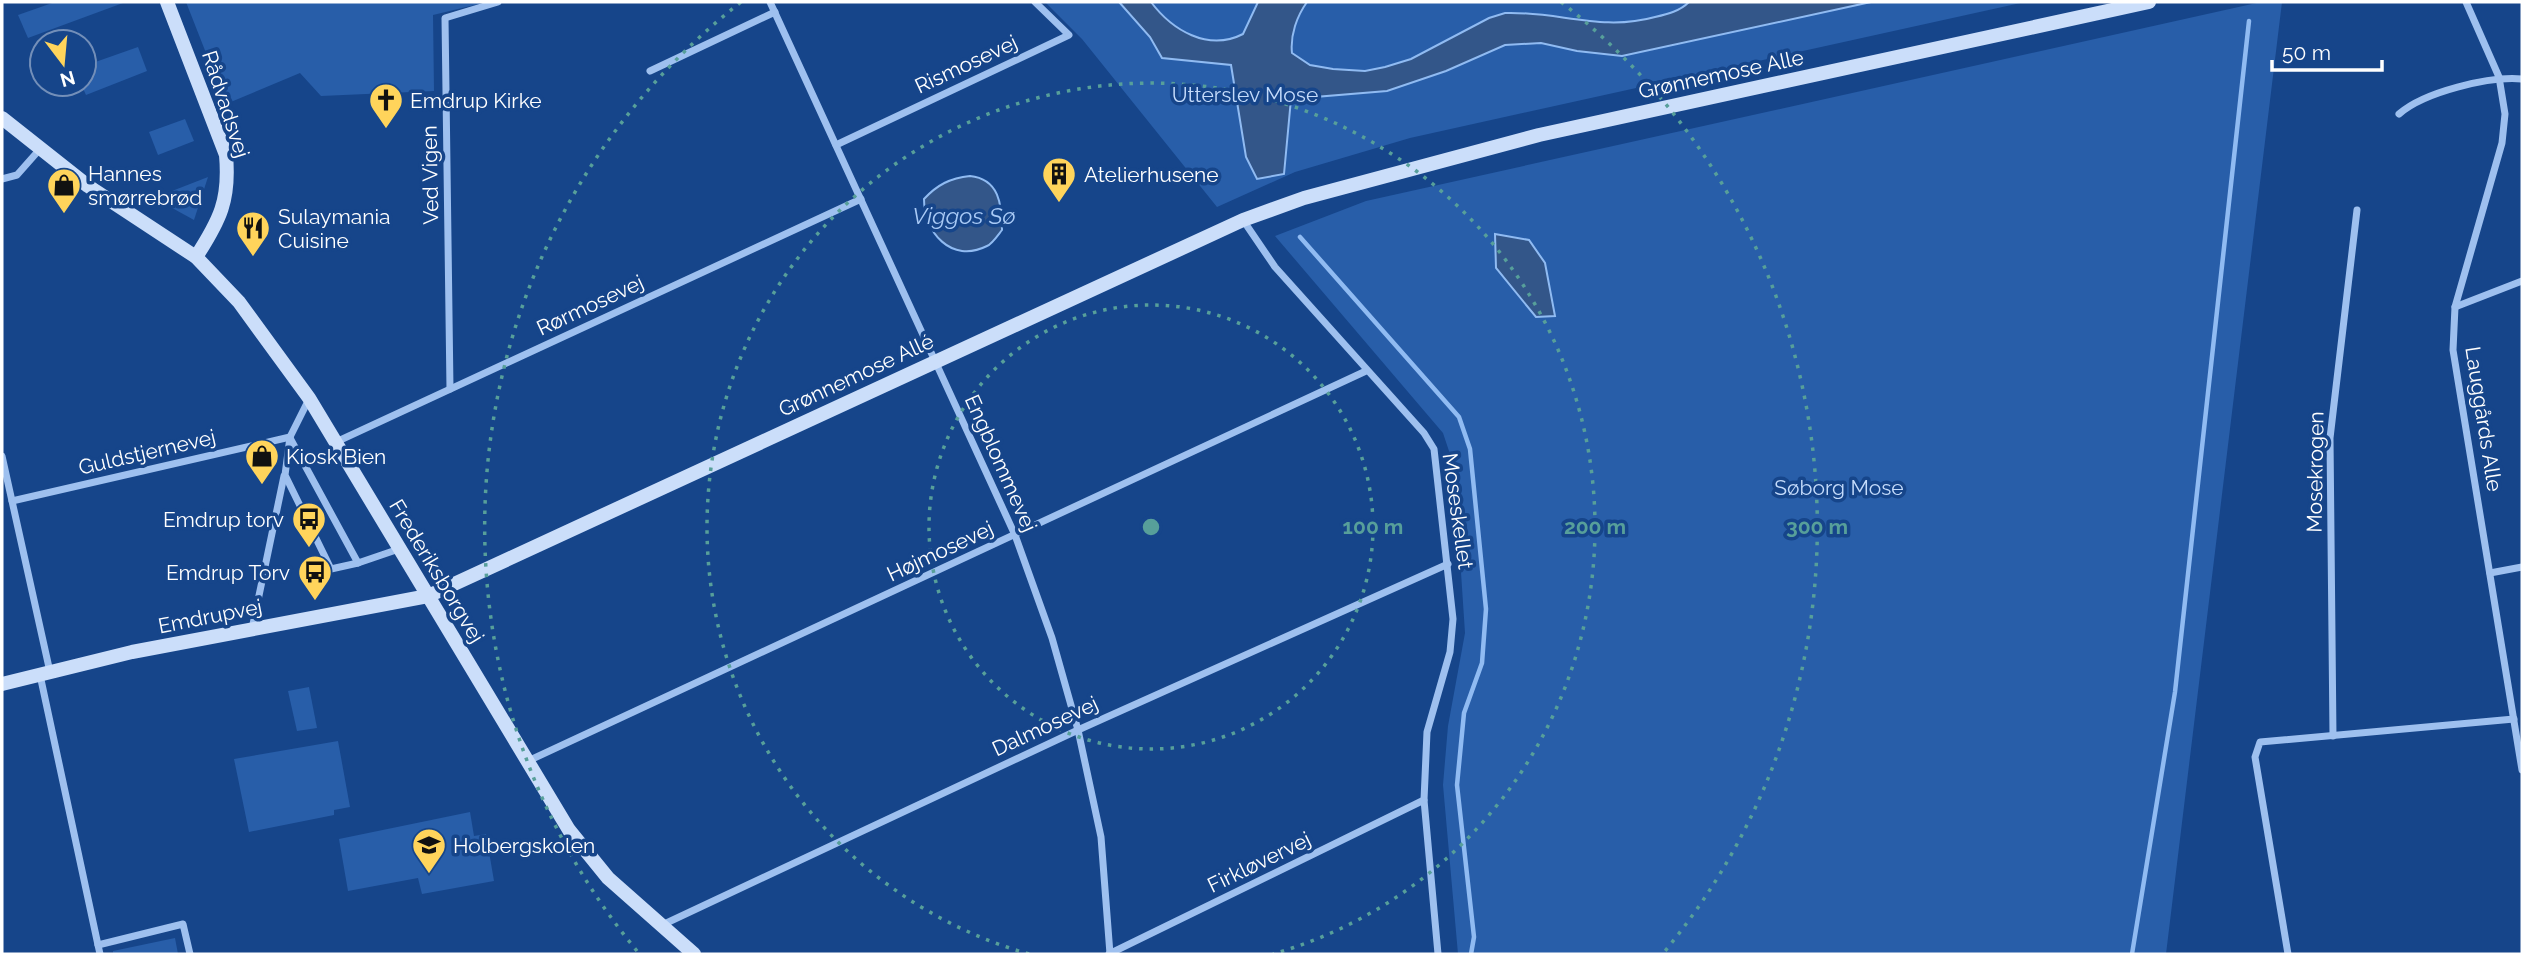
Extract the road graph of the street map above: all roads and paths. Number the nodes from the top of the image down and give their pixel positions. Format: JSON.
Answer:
{"nodes":[{"id":1,"x":167,"y":2,"type":"edge"},
{"id":2,"x":499,"y":2,"type":"edge"},
{"id":3,"x":770,"y":2,"type":"edge"},
{"id":4,"x":1035,"y":2,"type":"edge"},
{"id":5,"x":2149,"y":2,"type":"edge"},
{"id":6,"x":2466,"y":2,"type":"edge"},
{"id":7,"x":775,"y":12,"type":"junction"},
{"id":8,"x":650,"y":71,"type":"dead end"},
{"id":9,"x":2499,"y":77,"type":"junction"},
{"id":10,"x":2522,"y":79,"type":"edge"},
{"id":11,"x":2399,"y":114,"type":"dead end"},
{"id":12,"x":2,"y":118,"type":"edge"},
{"id":13,"x":836,"y":145,"type":"junction"},
{"id":14,"x":40,"y":149,"type":"junction"},
{"id":15,"x":2,"y":179,"type":"edge"},
{"id":16,"x":1304,"y":198,"type":"joint"},
{"id":17,"x":861,"y":199,"type":"junction"},
{"id":18,"x":2357,"y":210,"type":"dead end"},
{"id":19,"x":1243,"y":220,"type":"junction"},
{"id":20,"x":196,"y":257,"type":"junction"},
{"id":21,"x":2522,"y":281,"type":"edge"},
{"id":22,"x":2455,"y":307,"type":"junction"},
{"id":23,"x":935,"y":362,"type":"junction"},
{"id":24,"x":1366,"y":371,"type":"junction"},
{"id":25,"x":450,"y":389,"type":"junction"},
{"id":26,"x":309,"y":398,"type":"junction"},
{"id":27,"x":290,"y":438,"type":"junction"},
{"id":28,"x":335,"y":443,"type":"junction"},
{"id":29,"x":2,"y":456,"type":"edge"},
{"id":30,"x":285,"y":475,"type":"junction"},
{"id":31,"x":12,"y":501,"type":"junction"},
{"id":32,"x":1015,"y":535,"type":"junction"},
{"id":33,"x":399,"y":549,"type":"junction"},
{"id":34,"x":358,"y":563,"type":"junction"},
{"id":35,"x":1448,"y":564,"type":"junction"},
{"id":36,"x":2522,"y":567,"type":"edge"},
{"id":37,"x":2490,"y":573,"type":"junction"},
{"id":38,"x":428,"y":596,"type":"junction"},
{"id":39,"x":251,"y":629,"type":"junction"},
{"id":40,"x":45,"y":673,"type":"junction"},
{"id":41,"x":2,"y":684,"type":"edge"},
{"id":42,"x":2514,"y":719,"type":"junction"},
{"id":43,"x":1078,"y":730,"type":"junction"},
{"id":44,"x":2333,"y":736,"type":"junction"},
{"id":45,"x":528,"y":762,"type":"junction"},
{"id":46,"x":2522,"y":770,"type":"edge"},
{"id":47,"x":1424,"y":800,"type":"junction"},
{"id":48,"x":660,"y":927,"type":"junction"},
{"id":49,"x":98,"y":945,"type":"junction"},
{"id":50,"x":100,"y":954,"type":"edge"},
{"id":51,"x":190,"y":954,"type":"edge"},
{"id":52,"x":694,"y":954,"type":"edge"},
{"id":53,"x":1110,"y":954,"type":"edge"},
{"id":54,"x":1437,"y":954,"type":"edge"},
{"id":55,"x":2288,"y":954,"type":"edge"}],
"edges":[{"from":1,"to":20,"type":"street","name":"Rådvadsvej"},
{"from":2,"to":25,"type":"street","name":"Ved Vigen"},
{"from":3,"to":7,"type":"street","name":"Engblommevej"},
{"from":4,"to":13,"type":"street","name":"Rismosevej"},
{"from":5,"to":16,"type":"street","name":"Grønnemose Alle"},
{"from":6,"to":9,"type":"street","name":"Lauggårds Alle"},
{"from":7,"to":8,"type":"street"},
{"from":7,"to":13,"type":"street","name":"Engblommevej"},
{"from":9,"to":10,"type":"street"},
{"from":9,"to":11,"type":"street"},
{"from":9,"to":22,"type":"street","name":"Lauggårds Alle"},
{"from":12,"to":14,"type":"street","name":"Frederiksborgvej"},
{"from":13,"to":17,"type":"street","name":"Engblommevej"},
{"from":14,"to":15,"type":"street"},
{"from":14,"to":20,"type":"street","name":"Frederiksborgvej"},
{"from":16,"to":19,"type":"street","name":"Grønnemose Allé"},
{"from":17,"to":23,"type":"street","name":"Engblommevej"},
{"from":17,"to":25,"type":"street","name":"Rørmosevej"},
{"from":18,"to":44,"type":"street","name":"Mosekrogen"},
{"from":19,"to":23,"type":"street","name":"Grønnemose Allé"},
{"from":19,"to":24,"type":"street","name":"Moseskellet"},
{"from":20,"to":26,"type":"street","name":"Frederiksborgvej"},
{"from":21,"to":22,"type":"street"},
{"from":22,"to":37,"type":"street","name":"Lauggårds Alle"},
{"from":23,"to":32,"type":"street","name":"Engblommevej"},
{"from":23,"to":38,"type":"street","name":"Grønnemose Allé"},
{"from":24,"to":32,"type":"street","name":"Højmosevej"},
{"from":24,"to":35,"type":"street","name":"Moseskellet"},
{"from":25,"to":28,"type":"street","name":"Rørmosevej"},
{"from":26,"to":27,"type":"street"},
{"from":26,"to":28,"type":"street","name":"Frederiksborgvej"},
{"from":27,"to":30,"type":"street"},
{"from":27,"to":31,"type":"street","name":"Guldstjernevej"},
{"from":27,"to":34,"type":"street"},
{"from":28,"to":33,"type":"street","name":"Frederiksborgvej"},
{"from":29,"to":31,"type":"street"},
{"from":30,"to":34,"type":"street"},
{"from":30,"to":39,"type":"street"},
{"from":31,"to":40,"type":"street"},
{"from":32,"to":43,"type":"street","name":"Engblommevej"},
{"from":32,"to":45,"type":"street","name":"Højmosevej"},
{"from":33,"to":34,"type":"street"},
{"from":33,"to":38,"type":"street","name":"Frederiksborgvej"},
{"from":35,"to":43,"type":"street","name":"Dalmosevej"},
{"from":35,"to":47,"type":"street","name":"Moseskellet"},
{"from":36,"to":37,"type":"street"},
{"from":37,"to":42,"type":"street","name":"Lauggårds Alle"},
{"from":38,"to":39,"type":"street","name":"Emdrupvej"},
{"from":38,"to":45,"type":"street","name":"Frederiksborgvej"},
{"from":39,"to":40,"type":"street","name":"Emdrupvej"},
{"from":40,"to":41,"type":"street","name":"Emdrupvej"},
{"from":40,"to":49,"type":"street"},
{"from":42,"to":44,"type":"street"},
{"from":42,"to":46,"type":"street","name":"Lauggårds Alle"},
{"from":43,"to":48,"type":"street","name":"Dalmosevej"},
{"from":43,"to":53,"type":"street","name":"Engblommevej"},
{"from":44,"to":55,"type":"street"},
{"from":45,"to":48,"type":"street","name":"Frederiksborgvej"},
{"from":47,"to":53,"type":"street","name":"Firkløvervej"},
{"from":47,"to":54,"type":"street","name":"Moseskellet"},
{"from":48,"to":52,"type":"street","name":"Frederiksborgvej"},
{"from":49,"to":50,"type":"street"},
{"from":49,"to":51,"type":"street"}]}
